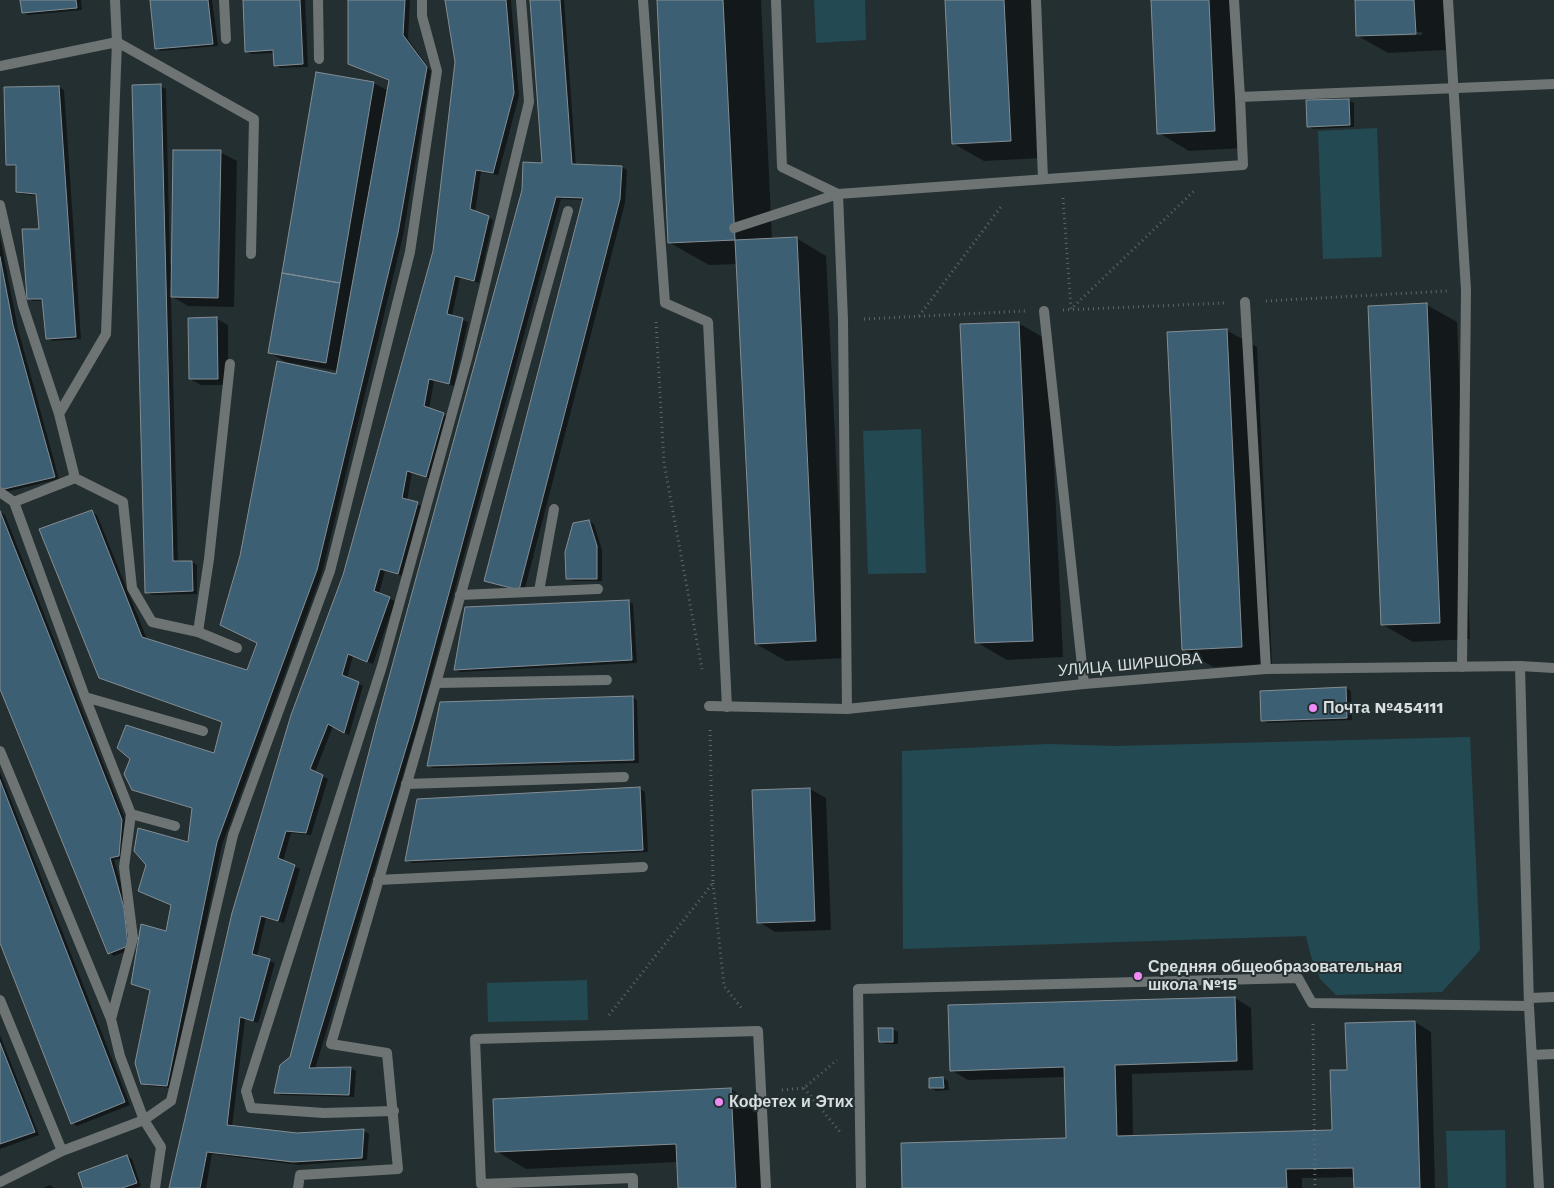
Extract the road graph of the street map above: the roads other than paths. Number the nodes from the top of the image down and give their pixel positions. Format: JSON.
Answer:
{"nodes":[{"id":1,"x":115,"y":0,"type":"edge"},
{"id":2,"x":224,"y":0,"type":"edge"},
{"id":3,"x":318,"y":0,"type":"edge"},
{"id":4,"x":422,"y":0,"type":"edge"},
{"id":5,"x":521,"y":0,"type":"edge"},
{"id":6,"x":643,"y":0,"type":"edge"},
{"id":7,"x":776,"y":0,"type":"edge"},
{"id":8,"x":1036,"y":0,"type":"edge"},
{"id":9,"x":1234,"y":0,"type":"edge"},
{"id":10,"x":1448,"y":0,"type":"edge"},
{"id":11,"x":226,"y":39,"type":"dead end"},
{"id":12,"x":117,"y":42,"type":"junction"},
{"id":13,"x":318,"y":60,"type":"dead end"},
{"id":14,"x":0,"y":66,"type":"edge"},
{"id":15,"x":1554,"y":84,"type":"edge"},
{"id":16,"x":1453,"y":89,"type":"junction"},
{"id":17,"x":1240,"y":97,"type":"junction"},
{"id":18,"x":1043,"y":179,"type":"junction"},
{"id":19,"x":838,"y":194,"type":"junction"},
{"id":20,"x":0,"y":205,"type":"edge"},
{"id":21,"x":568,"y":210,"type":"dead end"},
{"id":22,"x":734,"y":228,"type":"dead end"},
{"id":23,"x":251,"y":254,"type":"dead end"},
{"id":24,"x":1245,"y":302,"type":"road end"},
{"id":25,"x":1044,"y":310,"type":"road end"},
{"id":26,"x":230,"y":364,"type":"dead end"},
{"id":27,"x":59,"y":414,"type":"junction"},
{"id":28,"x":75,"y":478,"type":"junction"},
{"id":29,"x":0,"y":492,"type":"edge"},
{"id":30,"x":14,"y":502,"type":"junction"},
{"id":31,"x":554,"y":509,"type":"dead end"},
{"id":32,"x":598,"y":588,"type":"dead end"},
{"id":33,"x":539,"y":591,"type":"junction"},
{"id":34,"x":460,"y":596,"type":"junction"},
{"id":35,"x":198,"y":632,"type":"junction"},
{"id":36,"x":237,"y":648,"type":"dead end"},
{"id":37,"x":1520,"y":666,"type":"junction"},
{"id":38,"x":1462,"y":667,"type":"junction"},
{"id":39,"x":1554,"y":668,"type":"edge"},
{"id":40,"x":1266,"y":669,"type":"junction"},
{"id":41,"x":607,"y":680,"type":"dead end"},
{"id":42,"x":436,"y":683,"type":"junction"},
{"id":43,"x":1084,"y":684,"type":"junction"},
{"id":44,"x":85,"y":697,"type":"junction"},
{"id":45,"x":709,"y":706,"type":"road end"},
{"id":46,"x":727,"y":707,"type":"junction"},
{"id":47,"x":846,"y":709,"type":"junction"},
{"id":48,"x":203,"y":732,"type":"dead end"},
{"id":49,"x":0,"y":751,"type":"edge"},
{"id":50,"x":624,"y":777,"type":"dead end"},
{"id":51,"x":406,"y":784,"type":"junction"},
{"id":52,"x":132,"y":814,"type":"junction"},
{"id":53,"x":175,"y":826,"type":"dead end"},
{"id":54,"x":643,"y":866,"type":"dead end"},
{"id":55,"x":378,"y":880,"type":"junction"},
{"id":56,"x":1554,"y":998,"type":"edge"},
{"id":57,"x":0,"y":1000,"type":"edge"},
{"id":58,"x":1529,"y":1002,"type":"junction"},
{"id":59,"x":111,"y":1019,"type":"junction"},
{"id":60,"x":1554,"y":1054,"type":"edge"},
{"id":61,"x":1532,"y":1055,"type":"junction"},
{"id":62,"x":394,"y":1111,"type":"junction"},
{"id":63,"x":144,"y":1120,"type":"junction"},
{"id":64,"x":62,"y":1152,"type":"junction"},
{"id":65,"x":0,"y":1182,"type":"edge"},
{"id":66,"x":154,"y":1188,"type":"edge"},
{"id":67,"x":298,"y":1188,"type":"edge"},
{"id":68,"x":633,"y":1188,"type":"edge"},
{"id":69,"x":766,"y":1188,"type":"edge"},
{"id":70,"x":861,"y":1188,"type":"edge"},
{"id":71,"x":1539,"y":1188,"type":"edge"}],
"edges":[{"from":1,"to":12,"type":"street"},
{"from":2,"to":11,"type":"street"},
{"from":3,"to":13,"type":"street"},
{"from":4,"to":63,"type":"street"},
{"from":5,"to":62,"type":"street"},
{"from":6,"to":46,"type":"street"},
{"from":7,"to":19,"type":"street"},
{"from":8,"to":18,"type":"street"},
{"from":9,"to":17,"type":"street"},
{"from":10,"to":16,"type":"street"},
{"from":12,"to":14,"type":"street"},
{"from":12,"to":23,"type":"street"},
{"from":12,"to":27,"type":"street"},
{"from":15,"to":16,"type":"street"},
{"from":16,"to":17,"type":"street"},
{"from":16,"to":38,"type":"street"},
{"from":17,"to":18,"type":"street"},
{"from":18,"to":19,"type":"street"},
{"from":19,"to":22,"type":"street"},
{"from":19,"to":47,"type":"street"},
{"from":20,"to":27,"type":"street"},
{"from":21,"to":34,"type":"street"},
{"from":24,"to":40,"type":"street"},
{"from":25,"to":43,"type":"street"},
{"from":26,"to":35,"type":"street"},
{"from":27,"to":28,"type":"street"},
{"from":28,"to":30,"type":"street"},
{"from":28,"to":35,"type":"street"},
{"from":29,"to":30,"type":"street"},
{"from":30,"to":44,"type":"street"},
{"from":31,"to":33,"type":"street"},
{"from":32,"to":33,"type":"street"},
{"from":33,"to":34,"type":"street"},
{"from":34,"to":42,"type":"street"},
{"from":35,"to":36,"type":"street"},
{"from":37,"to":38,"type":"street","name":"УЛИЦА ШИРШОВА"},
{"from":37,"to":39,"type":"street","name":"УЛИЦА ШИРШОВА"},
{"from":37,"to":58,"type":"street"},
{"from":38,"to":40,"type":"street","name":"УЛИЦА ШИРШОВА"},
{"from":40,"to":43,"type":"street","name":"УЛИЦА ШИРШОВА"},
{"from":41,"to":42,"type":"street"},
{"from":42,"to":51,"type":"street"},
{"from":43,"to":47,"type":"street","name":"УЛИЦА ШИРШОВА"},
{"from":44,"to":48,"type":"street"},
{"from":44,"to":52,"type":"street"},
{"from":45,"to":46,"type":"street","name":"УЛИЦА ШИРШОВА"},
{"from":46,"to":47,"type":"street","name":"УЛИЦА ШИРШОВА"},
{"from":49,"to":59,"type":"street"},
{"from":50,"to":51,"type":"street"},
{"from":51,"to":55,"type":"street"},
{"from":52,"to":53,"type":"street"},
{"from":52,"to":59,"type":"street"},
{"from":54,"to":55,"type":"street"},
{"from":55,"to":62,"type":"street"},
{"from":56,"to":58,"type":"street"},
{"from":57,"to":64,"type":"street"},
{"from":58,"to":61,"type":"street"},
{"from":58,"to":70,"type":"street"},
{"from":59,"to":63,"type":"street"},
{"from":60,"to":61,"type":"street"},
{"from":61,"to":71,"type":"street"},
{"from":62,"to":67,"type":"street"},
{"from":63,"to":64,"type":"street"},
{"from":63,"to":66,"type":"street"},
{"from":64,"to":65,"type":"street"},
{"from":68,"to":69,"type":"street"}]}
